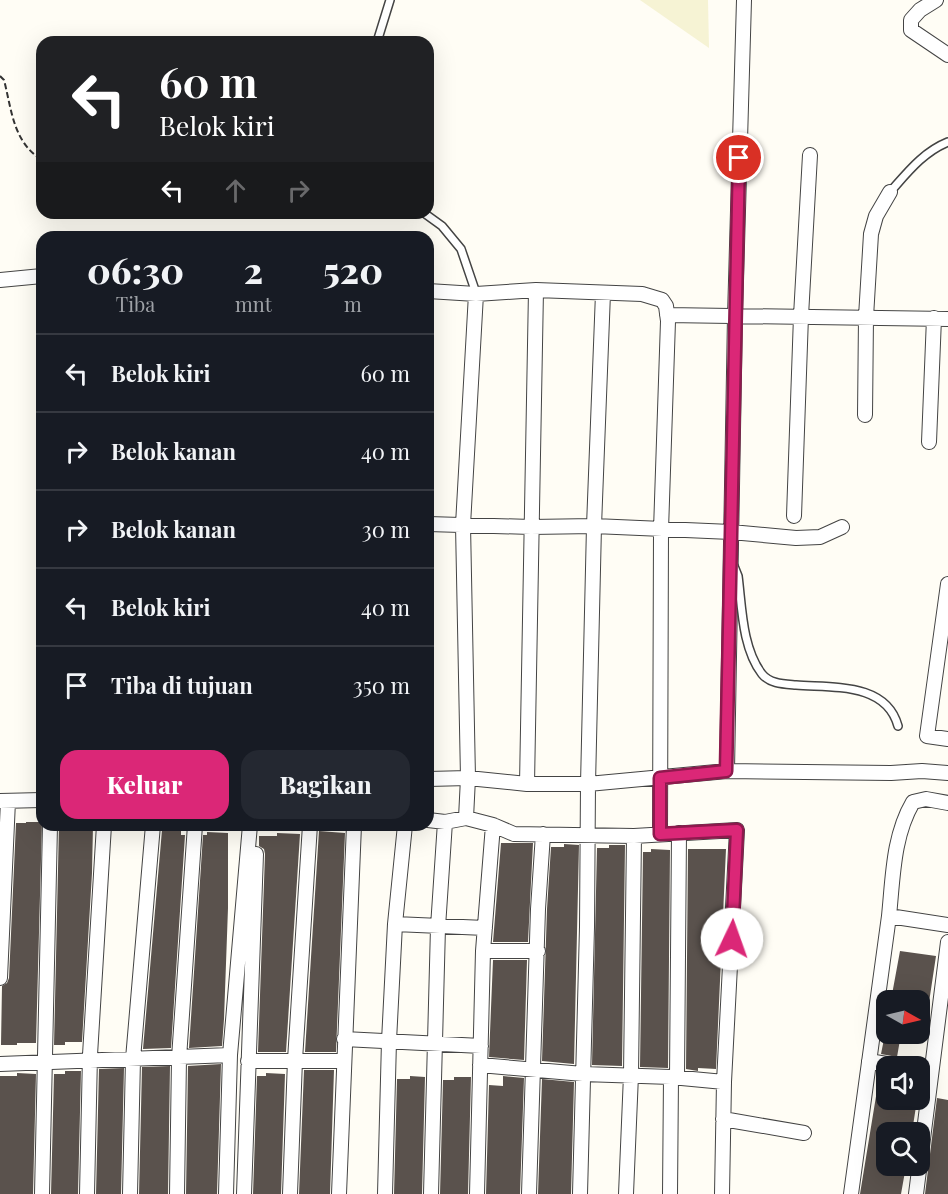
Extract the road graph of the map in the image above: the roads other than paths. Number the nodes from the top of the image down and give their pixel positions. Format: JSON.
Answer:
{"nodes":[{"id":1,"x":390,"y":0,"type":"edge"},
{"id":2,"x":744,"y":0,"type":"edge"},
{"id":3,"x":936,"y":0,"type":"edge"},
{"id":4,"x":379,"y":36,"type":"edge"},
{"id":5,"x":948,"y":55,"type":"edge"},
{"id":6,"x":948,"y":142,"type":"edge"},
{"id":7,"x":810,"y":155,"type":"dead end"},
{"id":8,"x":890,"y":192,"type":"joint"},
{"id":9,"x":432,"y":219,"type":"edge"},
{"id":10,"x":36,"y":277,"type":"edge"},
{"id":11,"x":0,"y":280,"type":"edge"},
{"id":12,"x":536,"y":290,"type":"junction"},
{"id":13,"x":434,"y":291,"type":"edge"},
{"id":14,"x":603,"y":293,"type":"junction"},
{"id":15,"x":476,"y":294,"type":"junction"},
{"id":16,"x":667,"y":315,"type":"junction"},
{"id":17,"x":735,"y":316,"type":"junction"},
{"id":18,"x":801,"y":316,"type":"junction"},
{"id":19,"x":866,"y":317,"type":"junction"},
{"id":20,"x":934,"y":318,"type":"junction"},
{"id":21,"x":948,"y":319,"type":"edge"},
{"id":22,"x":865,"y":415,"type":"dead end"},
{"id":23,"x":928,"y":442,"type":"dead end"},
{"id":24,"x":794,"y":516,"type":"dead end"},
{"id":25,"x":434,"y":524,"type":"edge"},
{"id":26,"x":463,"y":525,"type":"junction"},
{"id":27,"x":594,"y":526,"type":"junction"},
{"id":28,"x":531,"y":527,"type":"junction"},
{"id":29,"x":842,"y":527,"type":"dead end"},
{"id":30,"x":660,"y":530,"type":"junction"},
{"id":31,"x":731,"y":532,"type":"junction"},
{"id":32,"x":730,"y":556,"type":"junction"},
{"id":33,"x":948,"y":584,"type":"edge"},
{"id":34,"x":898,"y":726,"type":"dead end"},
{"id":35,"x":948,"y":739,"type":"edge"},
{"id":36,"x":726,"y":771,"type":"junction"},
{"id":37,"x":948,"y":773,"type":"edge"},
{"id":38,"x":468,"y":778,"type":"junction"},
{"id":39,"x":660,"y":778,"type":"junction"},
{"id":40,"x":434,"y":779,"type":"edge"},
{"id":41,"x":527,"y":784,"type":"junction"},
{"id":42,"x":588,"y":784,"type":"junction"},
{"id":43,"x":4,"y":801,"type":"edge"},
{"id":44,"x":36,"y":801,"type":"edge"},
{"id":45,"x":948,"y":803,"type":"edge"},
{"id":46,"x":466,"y":818,"type":"junction"},
{"id":47,"x":434,"y":821,"type":"edge"},
{"id":48,"x":445,"y":822,"type":"junction"},
{"id":49,"x":493,"y":825,"type":"junction"},
{"id":50,"x":50,"y":831,"type":"edge"},
{"id":51,"x":104,"y":831,"type":"edge"},
{"id":52,"x":152,"y":831,"type":"edge"},
{"id":53,"x":195,"y":831,"type":"edge"},
{"id":54,"x":249,"y":831,"type":"edge"},
{"id":55,"x":257,"y":831,"type":"edge"},
{"id":56,"x":310,"y":831,"type":"edge"},
{"id":57,"x":354,"y":831,"type":"edge"},
{"id":58,"x":404,"y":831,"type":"edge"},
{"id":59,"x":679,"y":833,"type":"junction"},
{"id":60,"x":543,"y":834,"type":"junction"},
{"id":61,"x":660,"y":834,"type":"junction"},
{"id":62,"x":589,"y":835,"type":"junction"},
{"id":63,"x":634,"y":836,"type":"junction"},
{"id":64,"x":889,"y":916,"type":"junction"},
{"id":65,"x":395,"y":924,"type":"junction"},
{"id":66,"x":948,"y":925,"type":"edge"},
{"id":67,"x":438,"y":927,"type":"junction"},
{"id":68,"x":484,"y":928,"type":"junction"},
{"id":69,"x":948,"y":942,"type":"edge"},
{"id":70,"x":483,"y":951,"type":"junction"},
{"id":71,"x":538,"y":951,"type":"junction"},
{"id":72,"x":0,"y":978,"type":"edge"},
{"id":73,"x":344,"y":1039,"type":"junction"},
{"id":74,"x":389,"y":1041,"type":"junction"},
{"id":75,"x":434,"y":1044,"type":"junction"},
{"id":76,"x":481,"y":1046,"type":"junction"},
{"id":77,"x":230,"y":1055,"type":"junction"},
{"id":78,"x":179,"y":1058,"type":"junction"},
{"id":79,"x":133,"y":1059,"type":"junction"},
{"id":80,"x":295,"y":1060,"type":"junction"},
{"id":81,"x":90,"y":1061,"type":"junction"},
{"id":82,"x":248,"y":1061,"type":"junction"},
{"id":83,"x":344,"y":1061,"type":"junction"},
{"id":84,"x":869,"y":1061,"type":"junction"},
{"id":85,"x":45,"y":1062,"type":"junction"},
{"id":86,"x":876,"y":1062,"type":"edge"},
{"id":87,"x":0,"y":1064,"type":"edge"},
{"id":88,"x":480,"y":1065,"type":"junction"},
{"id":89,"x":934,"y":1066,"type":"edge"},
{"id":90,"x":533,"y":1070,"type":"junction"},
{"id":91,"x":583,"y":1074,"type":"junction"},
{"id":92,"x":631,"y":1075,"type":"junction"},
{"id":93,"x":674,"y":1077,"type":"junction"},
{"id":94,"x":724,"y":1082,"type":"junction"},
{"id":95,"x":723,"y":1119,"type":"junction"},
{"id":96,"x":804,"y":1133,"type":"dead end"},
{"id":97,"x":42,"y":1194,"type":"edge"},
{"id":98,"x":87,"y":1194,"type":"edge"},
{"id":99,"x":130,"y":1194,"type":"edge"},
{"id":100,"x":177,"y":1194,"type":"edge"},
{"id":101,"x":226,"y":1194,"type":"edge"},
{"id":102,"x":244,"y":1194,"type":"edge"},
{"id":103,"x":290,"y":1194,"type":"edge"},
{"id":104,"x":339,"y":1194,"type":"edge"},
{"id":105,"x":386,"y":1194,"type":"edge"},
{"id":106,"x":431,"y":1194,"type":"edge"},
{"id":107,"x":477,"y":1194,"type":"edge"},
{"id":108,"x":529,"y":1194,"type":"edge"},
{"id":109,"x":580,"y":1194,"type":"edge"},
{"id":110,"x":626,"y":1194,"type":"edge"},
{"id":111,"x":670,"y":1194,"type":"edge"},
{"id":112,"x":722,"y":1194,"type":"edge"},
{"id":113,"x":851,"y":1194,"type":"edge"},
{"id":114,"x":916,"y":1194,"type":"edge"}],
"edges":[{"from":1,"to":4,"type":"lane"},
{"from":2,"to":17,"type":"street"},
{"from":3,"to":5,"type":"street"},
{"from":6,"to":8,"type":"lane"},
{"from":7,"to":18,"type":"street"},
{"from":8,"to":19,"type":"street"},
{"from":9,"to":15,"type":"lane"},
{"from":10,"to":11,"type":"street"},
{"from":12,"to":14,"type":"street"},
{"from":12,"to":15,"type":"street"},
{"from":12,"to":28,"type":"street"},
{"from":13,"to":15,"type":"street"},
{"from":14,"to":16,"type":"street"},
{"from":14,"to":27,"type":"street"},
{"from":15,"to":26,"type":"street"},
{"from":16,"to":17,"type":"street"},
{"from":16,"to":30,"type":"street"},
{"from":17,"to":18,"type":"street"},
{"from":17,"to":31,"type":"street"},
{"from":18,"to":19,"type":"street"},
{"from":18,"to":24,"type":"street"},
{"from":19,"to":20,"type":"street"},
{"from":19,"to":22,"type":"street"},
{"from":20,"to":21,"type":"street"},
{"from":20,"to":23,"type":"street"},
{"from":25,"to":26,"type":"street"},
{"from":26,"to":28,"type":"street"},
{"from":26,"to":38,"type":"street"},
{"from":27,"to":28,"type":"street"},
{"from":27,"to":30,"type":"street"},
{"from":27,"to":42,"type":"street"},
{"from":28,"to":41,"type":"street"},
{"from":29,"to":31,"type":"street"},
{"from":30,"to":31,"type":"street"},
{"from":30,"to":39,"type":"street"},
{"from":31,"to":32,"type":"street"},
{"from":32,"to":34,"type":"lane"},
{"from":32,"to":36,"type":"street"},
{"from":33,"to":35,"type":"street"},
{"from":36,"to":37,"type":"street"},
{"from":36,"to":39,"type":"street"},
{"from":38,"to":40,"type":"street"},
{"from":38,"to":41,"type":"street"},
{"from":38,"to":46,"type":"street"},
{"from":39,"to":42,"type":"street"},
{"from":39,"to":61,"type":"street"},
{"from":41,"to":42,"type":"street"},
{"from":42,"to":62,"type":"street"},
{"from":43,"to":44,"type":"street"},
{"from":43,"to":72,"type":"street"},
{"from":45,"to":64,"type":"street"},
{"from":46,"to":48,"type":"street"},
{"from":46,"to":49,"type":"street"},
{"from":47,"to":48,"type":"street"},
{"from":48,"to":67,"type":"street"},
{"from":49,"to":60,"type":"street"},
{"from":49,"to":68,"type":"street"},
{"from":50,"to":85,"type":"street"},
{"from":51,"to":81,"type":"street"},
{"from":52,"to":79,"type":"street"},
{"from":53,"to":78,"type":"street"},
{"from":54,"to":77,"type":"street"},
{"from":55,"to":82,"type":"street"},
{"from":56,"to":80,"type":"street"},
{"from":57,"to":73,"type":"street"},
{"from":58,"to":65,"type":"street"},
{"from":59,"to":61,"type":"street"},
{"from":59,"to":93,"type":"street"},
{"from":59,"to":94,"type":"street"},
{"from":60,"to":62,"type":"street"},
{"from":60,"to":71,"type":"street"},
{"from":61,"to":63,"type":"street"},
{"from":62,"to":63,"type":"street"},
{"from":62,"to":91,"type":"street"},
{"from":63,"to":92,"type":"street"},
{"from":64,"to":66,"type":"street"},
{"from":64,"to":84,"type":"street"},
{"from":65,"to":67,"type":"street"},
{"from":65,"to":74,"type":"street"},
{"from":67,"to":68,"type":"street"},
{"from":67,"to":75,"type":"street"},
{"from":68,"to":70,"type":"street"},
{"from":69,"to":89,"type":"street"},
{"from":70,"to":71,"type":"street"},
{"from":70,"to":76,"type":"street"},
{"from":71,"to":90,"type":"street"},
{"from":73,"to":74,"type":"street"},
{"from":73,"to":83,"type":"street"},
{"from":74,"to":75,"type":"street"},
{"from":74,"to":105,"type":"street"},
{"from":75,"to":76,"type":"street"},
{"from":75,"to":106,"type":"street"},
{"from":76,"to":88,"type":"street"},
{"from":77,"to":78,"type":"street"},
{"from":77,"to":101,"type":"street"},
{"from":78,"to":79,"type":"street"},
{"from":78,"to":100,"type":"street"},
{"from":79,"to":81,"type":"street"},
{"from":79,"to":99,"type":"street"},
{"from":80,"to":82,"type":"street"},
{"from":80,"to":83,"type":"street"},
{"from":80,"to":103,"type":"street"},
{"from":81,"to":85,"type":"street"},
{"from":81,"to":98,"type":"street"},
{"from":82,"to":102,"type":"street"},
{"from":83,"to":104,"type":"street"},
{"from":84,"to":86,"type":"street"},
{"from":84,"to":113,"type":"street"},
{"from":85,"to":87,"type":"street"},
{"from":85,"to":97,"type":"street"},
{"from":88,"to":90,"type":"street"},
{"from":88,"to":107,"type":"street"},
{"from":89,"to":114,"type":"street"},
{"from":90,"to":91,"type":"street"},
{"from":90,"to":108,"type":"street"},
{"from":91,"to":92,"type":"street"},
{"from":91,"to":109,"type":"street"},
{"from":92,"to":93,"type":"street"},
{"from":92,"to":110,"type":"street"},
{"from":93,"to":94,"type":"street"},
{"from":93,"to":111,"type":"street"},
{"from":94,"to":95,"type":"street"},
{"from":95,"to":96,"type":"street"},
{"from":95,"to":112,"type":"street"}]}
